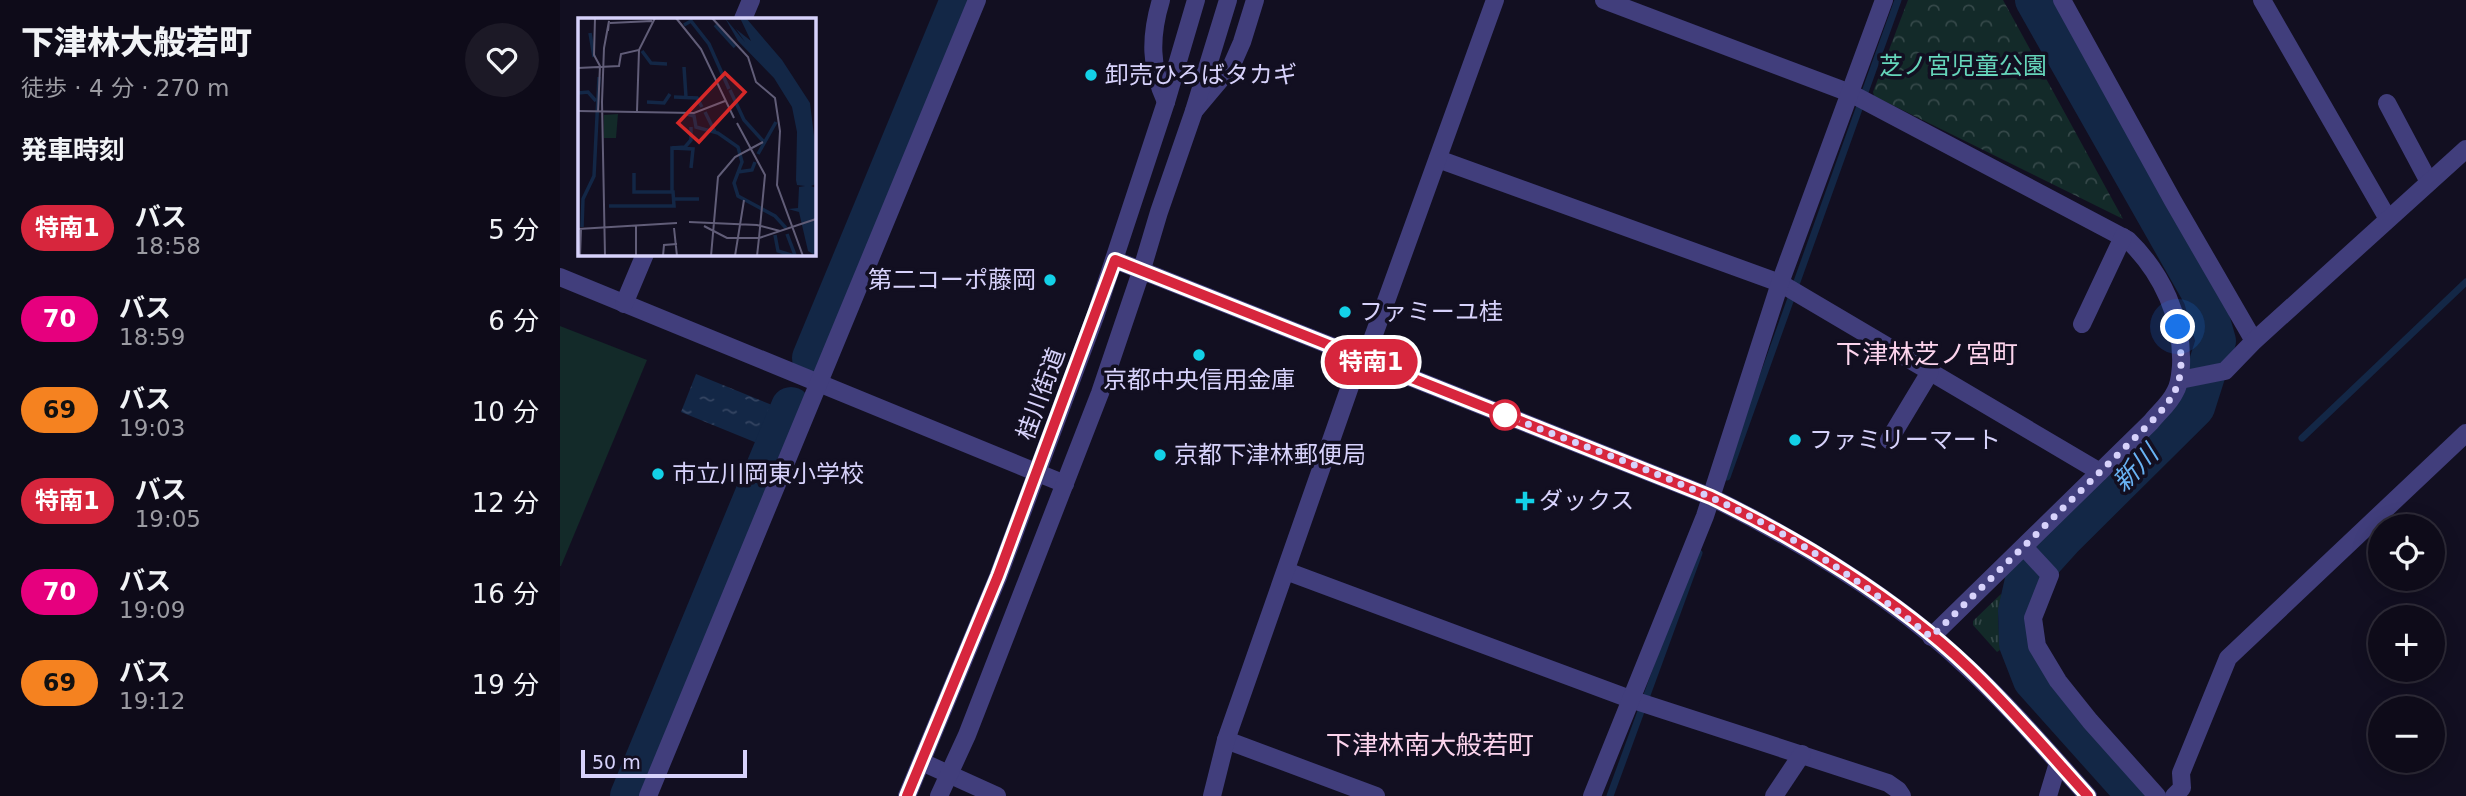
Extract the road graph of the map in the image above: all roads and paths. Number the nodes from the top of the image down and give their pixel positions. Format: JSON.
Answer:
{"nodes":[{"id":1,"x":751,"y":0,"type":"edge"},
{"id":2,"x":977,"y":0,"type":"edge"},
{"id":3,"x":1161,"y":0,"type":"edge"},
{"id":4,"x":1196,"y":0,"type":"edge"},
{"id":5,"x":1228,"y":0,"type":"edge"},
{"id":6,"x":1255,"y":0,"type":"edge"},
{"id":7,"x":1495,"y":0,"type":"edge"},
{"id":8,"x":1604,"y":0,"type":"edge"},
{"id":9,"x":1884,"y":0,"type":"edge"},
{"id":10,"x":2262,"y":0,"type":"edge"},
{"id":11,"x":2069,"y":1,"type":"edge"},
{"id":12,"x":743,"y":18,"type":"edge"},
{"id":13,"x":1850,"y":93,"type":"junction"},
{"id":14,"x":1166,"y":102,"type":"junction"},
{"id":15,"x":2387,"y":103,"type":"dead end"},
{"id":16,"x":1194,"y":111,"type":"junction"},
{"id":17,"x":2466,"y":149,"type":"edge"},
{"id":18,"x":1438,"y":159,"type":"junction"},
{"id":19,"x":2429,"y":182,"type":"junction"},
{"id":20,"x":2388,"y":219,"type":"junction"},
{"id":21,"x":2123,"y":237,"type":"junction"},
{"id":22,"x":644,"y":256,"type":"edge"},
{"id":23,"x":1115,"y":260,"type":"junction"},
{"id":24,"x":1142,"y":269,"type":"junction"},
{"id":25,"x":560,"y":277,"type":"edge"},
{"id":26,"x":1780,"y":283,"type":"junction"},
{"id":27,"x":624,"y":304,"type":"junction"},
{"id":28,"x":2082,"y":324,"type":"dead end"},
{"id":29,"x":2254,"y":341,"type":"junction"},
{"id":30,"x":1362,"y":358,"type":"junction"},
{"id":31,"x":1930,"y":372,"type":"junction"},
{"id":32,"x":2180,"y":380,"type":"junction"},
{"id":33,"x":819,"y":384,"type":"junction"},
{"id":34,"x":2466,"y":433,"type":"edge"},
{"id":35,"x":1889,"y":440,"type":"dead end"},
{"id":36,"x":2100,"y":472,"type":"junction"},
{"id":37,"x":1037,"y":473,"type":"junction"},
{"id":38,"x":1065,"y":484,"type":"junction"},
{"id":39,"x":1711,"y":497,"type":"junction"},
{"id":40,"x":2024,"y":547,"type":"junction"},
{"id":41,"x":1286,"y":571,"type":"junction"},
{"id":42,"x":1931,"y":637,"type":"junction"},
{"id":43,"x":1641,"y":702,"type":"junction"},
{"id":44,"x":1226,"y":740,"type":"junction"},
{"id":45,"x":1802,"y":754,"type":"junction"},
{"id":46,"x":922,"y":762,"type":"junction"},
{"id":47,"x":2058,"y":763,"type":"junction"},
{"id":48,"x":949,"y":775,"type":"junction"},
{"id":49,"x":648,"y":796,"type":"edge"},
{"id":50,"x":907,"y":796,"type":"edge"},
{"id":51,"x":939,"y":796,"type":"edge"},
{"id":52,"x":997,"y":796,"type":"edge"},
{"id":53,"x":1212,"y":796,"type":"edge"},
{"id":54,"x":1376,"y":796,"type":"edge"},
{"id":55,"x":1592,"y":796,"type":"edge"},
{"id":56,"x":1774,"y":796,"type":"edge"},
{"id":57,"x":1902,"y":796,"type":"edge"},
{"id":58,"x":2048,"y":796,"type":"edge"},
{"id":59,"x":2088,"y":796,"type":"edge"},
{"id":60,"x":2157,"y":796,"type":"edge"},
{"id":61,"x":2174,"y":796,"type":"edge"}],
"edges":[{"from":1,"to":12,"type":"street"},
{"from":2,"to":33,"type":"street"},
{"from":3,"to":14,"type":"street"},
{"from":4,"to":14,"type":"street","name":"桂川街道"},
{"from":5,"to":16,"type":"street"},
{"from":6,"to":16,"type":"street"},
{"from":7,"to":18,"type":"street"},
{"from":8,"to":13,"type":"street"},
{"from":9,"to":13,"type":"street"},
{"from":10,"to":20,"type":"street"},
{"from":11,"to":29,"type":"street"},
{"from":13,"to":21,"type":"street"},
{"from":13,"to":26,"type":"street"},
{"from":14,"to":23,"type":"street","name":"桂川街道"},
{"from":15,"to":19,"type":"street"},
{"from":16,"to":24,"type":"street"},
{"from":17,"to":19,"type":"street"},
{"from":18,"to":26,"type":"street"},
{"from":18,"to":30,"type":"street"},
{"from":19,"to":20,"type":"street"},
{"from":20,"to":29,"type":"street"},
{"from":21,"to":28,"type":"street"},
{"from":21,"to":32,"type":"street"},
{"from":22,"to":27,"type":"street"},
{"from":23,"to":24,"type":"street"},
{"from":23,"to":37,"type":"street","name":"桂川街道"},
{"from":24,"to":30,"type":"street"},
{"from":24,"to":38,"type":"street"},
{"from":25,"to":27,"type":"street"},
{"from":26,"to":31,"type":"street"},
{"from":26,"to":39,"type":"street"},
{"from":27,"to":33,"type":"street"},
{"from":29,"to":32,"type":"street"},
{"from":30,"to":39,"type":"street"},
{"from":30,"to":41,"type":"street"},
{"from":31,"to":35,"type":"street"},
{"from":31,"to":36,"type":"street"},
{"from":32,"to":36,"type":"street"},
{"from":33,"to":37,"type":"street"},
{"from":33,"to":49,"type":"street"},
{"from":34,"to":61,"type":"street"},
{"from":36,"to":40,"type":"street"},
{"from":37,"to":38,"type":"street"},
{"from":37,"to":46,"type":"street","name":"桂川街道"},
{"from":38,"to":48,"type":"street"},
{"from":39,"to":42,"type":"street"},
{"from":39,"to":43,"type":"street"},
{"from":40,"to":42,"type":"street"},
{"from":40,"to":60,"type":"street"},
{"from":41,"to":43,"type":"street"},
{"from":41,"to":44,"type":"street"},
{"from":42,"to":47,"type":"street"},
{"from":43,"to":45,"type":"street"},
{"from":43,"to":55,"type":"street"},
{"from":44,"to":53,"type":"street"},
{"from":44,"to":54,"type":"street"},
{"from":45,"to":56,"type":"street"},
{"from":45,"to":57,"type":"street"},
{"from":46,"to":48,"type":"street"},
{"from":46,"to":50,"type":"street","name":"桂川街道"},
{"from":47,"to":58,"type":"street"},
{"from":47,"to":59,"type":"street"},
{"from":48,"to":51,"type":"street"},
{"from":48,"to":52,"type":"street"}]}
